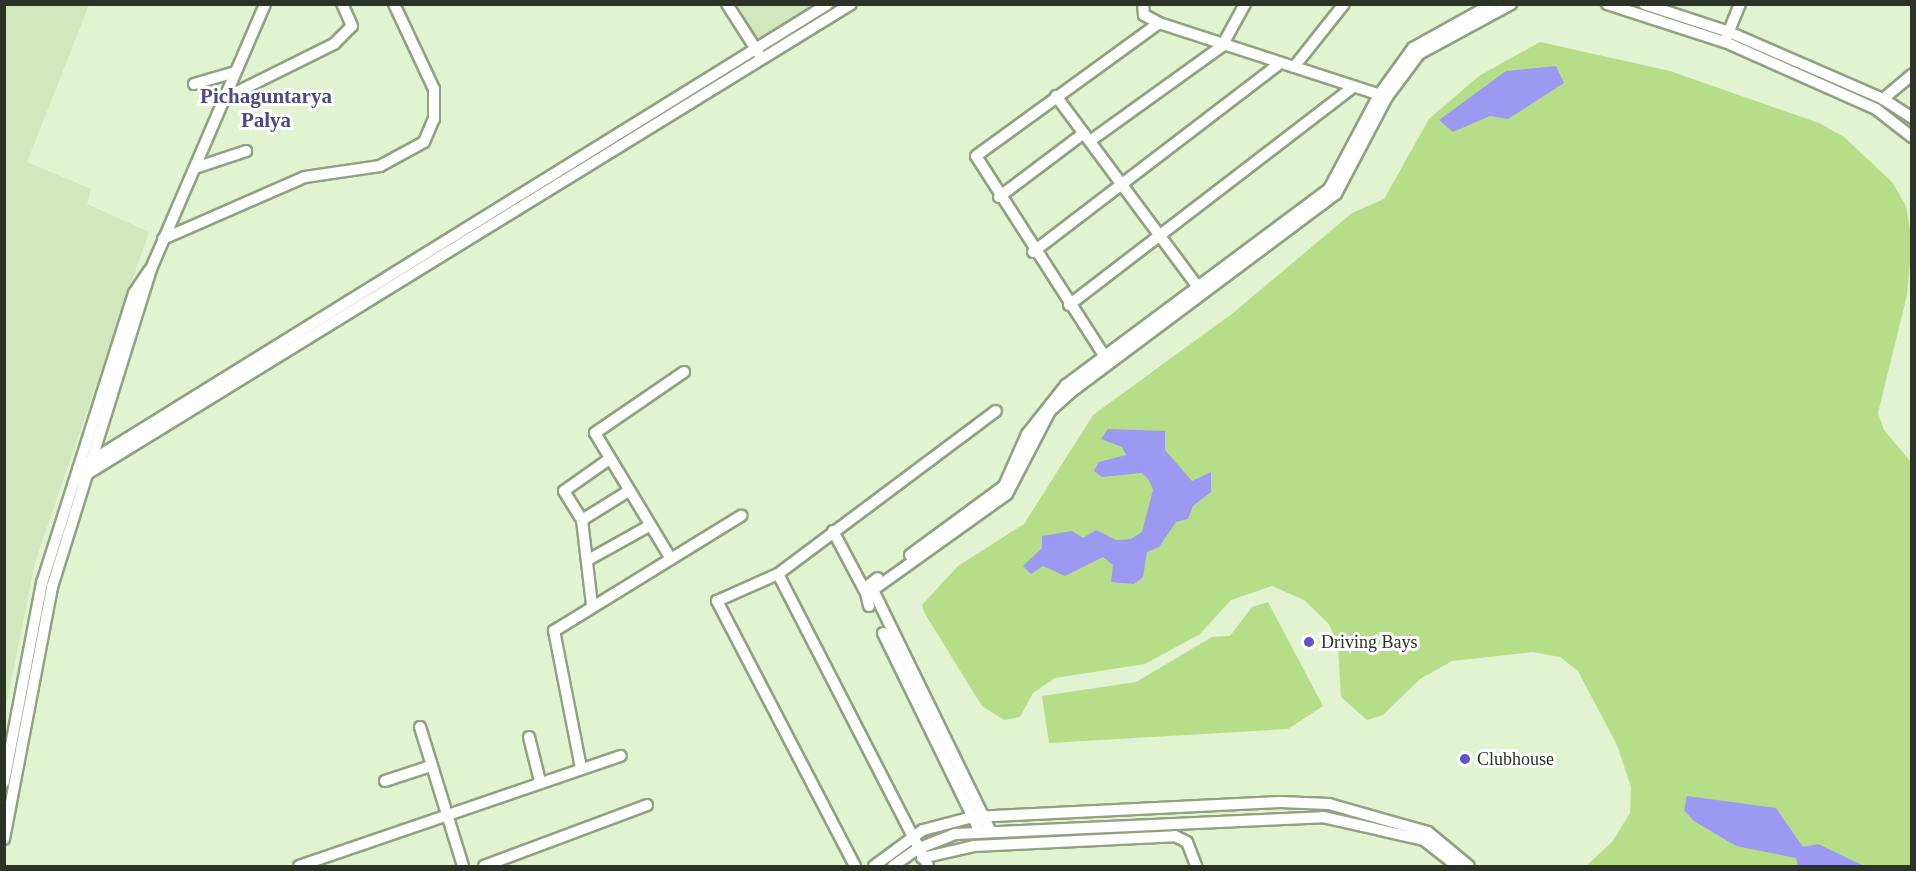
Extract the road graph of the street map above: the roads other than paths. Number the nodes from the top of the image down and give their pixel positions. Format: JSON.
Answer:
{"nodes":[{"id":1,"x":342,"y":4,"type":"edge"},
{"id":2,"x":394,"y":4,"type":"edge"},
{"id":3,"x":727,"y":4,"type":"edge"},
{"id":4,"x":828,"y":4,"type":"edge"},
{"id":5,"x":852,"y":4,"type":"edge"},
{"id":6,"x":1143,"y":4,"type":"edge"},
{"id":7,"x":1245,"y":4,"type":"edge"},
{"id":8,"x":1344,"y":4,"type":"edge"},
{"id":9,"x":1492,"y":4,"type":"edge"},
{"id":10,"x":1511,"y":4,"type":"edge"},
{"id":11,"x":1607,"y":4,"type":"edge"},
{"id":12,"x":1644,"y":4,"type":"edge"},
{"id":13,"x":1740,"y":4,"type":"edge"},
{"id":14,"x":264,"y":6,"type":"edge"},
{"id":15,"x":1159,"y":23,"type":"junction"},
{"id":16,"x":1727,"y":37,"type":"junction"},
{"id":17,"x":1222,"y":46,"type":"junction"},
{"id":18,"x":753,"y":50,"type":"junction"},
{"id":19,"x":766,"y":59,"type":"junction"},
{"id":20,"x":1278,"y":65,"type":"junction"},
{"id":21,"x":1294,"y":67,"type":"junction"},
{"id":22,"x":236,"y":72,"type":"junction"},
{"id":23,"x":1911,"y":75,"type":"edge"},
{"id":24,"x":194,"y":84,"type":"dead end"},
{"id":25,"x":1354,"y":86,"type":"junction"},
{"id":26,"x":1056,"y":96,"type":"junction"},
{"id":27,"x":1383,"y":96,"type":"junction"},
{"id":28,"x":225,"y":98,"type":"junction"},
{"id":29,"x":1883,"y":99,"type":"junction"},
{"id":30,"x":1911,"y":118,"type":"edge"},
{"id":31,"x":1087,"y":137,"type":"junction"},
{"id":32,"x":1911,"y":138,"type":"edge"},
{"id":33,"x":246,"y":152,"type":"dead end"},
{"id":34,"x":195,"y":168,"type":"junction"},
{"id":35,"x":1120,"y":185,"type":"junction"},
{"id":36,"x":999,"y":197,"type":"junction"},
{"id":37,"x":1160,"y":235,"type":"junction"},
{"id":38,"x":164,"y":238,"type":"junction"},
{"id":39,"x":1033,"y":252,"type":"junction"},
{"id":40,"x":151,"y":268,"type":"junction"},
{"id":41,"x":1201,"y":291,"type":"junction"},
{"id":42,"x":1069,"y":305,"type":"junction"},
{"id":43,"x":1107,"y":359,"type":"junction"},
{"id":44,"x":684,"y":372,"type":"dead end"},
{"id":45,"x":996,"y":411,"type":"dead end"},
{"id":46,"x":92,"y":460,"type":"junction"},
{"id":47,"x":608,"y":460,"type":"junction"},
{"id":48,"x":78,"y":469,"type":"junction"},
{"id":49,"x":90,"y":472,"type":"junction"},
{"id":50,"x":74,"y":482,"type":"junction"},
{"id":51,"x":627,"y":492,"type":"junction"},
{"id":52,"x":741,"y":516,"type":"dead end"},
{"id":53,"x":582,"y":520,"type":"junction"},
{"id":54,"x":649,"y":526,"type":"junction"},
{"id":55,"x":836,"y":529,"type":"junction"},
{"id":56,"x":671,"y":559,"type":"junction"},
{"id":57,"x":588,"y":560,"type":"junction"},
{"id":58,"x":778,"y":574,"type":"junction"},
{"id":59,"x":869,"y":591,"type":"junction"},
{"id":60,"x":592,"y":605,"type":"junction"},
{"id":61,"x":420,"y":727,"type":"dead end"},
{"id":62,"x":529,"y":737,"type":"dead end"},
{"id":63,"x":621,"y":756,"type":"dead end"},
{"id":64,"x":431,"y":766,"type":"junction"},
{"id":65,"x":581,"y":768,"type":"junction"},
{"id":66,"x":385,"y":781,"type":"dead end"},
{"id":67,"x":540,"y":781,"type":"junction"},
{"id":68,"x":4,"y":782,"type":"edge"},
{"id":69,"x":646,"y":805,"type":"dead end"},
{"id":70,"x":1211,"y":807,"type":"junction"},
{"id":71,"x":978,"y":817,"type":"junction"},
{"id":72,"x":449,"y":819,"type":"junction"},
{"id":73,"x":1213,"y":822,"type":"junction"},
{"id":74,"x":985,"y":832,"type":"junction"},
{"id":75,"x":910,"y":838,"type":"junction"},
{"id":76,"x":4,"y":839,"type":"edge"},
{"id":77,"x":922,"y":858,"type":"edge"},
{"id":78,"x":1451,"y":865,"type":"edge"},
{"id":79,"x":299,"y":867,"type":"edge"},
{"id":80,"x":463,"y":867,"type":"edge"},
{"id":81,"x":484,"y":867,"type":"edge"},
{"id":82,"x":855,"y":867,"type":"edge"},
{"id":83,"x":874,"y":867,"type":"edge"},
{"id":84,"x":893,"y":867,"type":"edge"},
{"id":85,"x":1196,"y":867,"type":"edge"},
{"id":86,"x":1469,"y":867,"type":"edge"}],
"edges":[{"from":1,"to":28,"type":"street"},
{"from":2,"to":38,"type":"street"},
{"from":3,"to":18,"type":"street"},
{"from":4,"to":18,"type":"street"},
{"from":5,"to":19,"type":"street"},
{"from":6,"to":15,"type":"street"},
{"from":7,"to":17,"type":"street"},
{"from":8,"to":21,"type":"street"},
{"from":9,"to":27,"type":"street"},
{"from":10,"to":27,"type":"street"},
{"from":11,"to":16,"type":"street"},
{"from":12,"to":16,"type":"street"},
{"from":13,"to":16,"type":"street"},
{"from":14,"to":22,"type":"street"},
{"from":15,"to":17,"type":"street"},
{"from":15,"to":26,"type":"street"},
{"from":16,"to":29,"type":"street"},
{"from":16,"to":32,"type":"street"},
{"from":17,"to":20,"type":"street"},
{"from":17,"to":31,"type":"street"},
{"from":18,"to":19,"type":"street"},
{"from":18,"to":46,"type":"street"},
{"from":19,"to":49,"type":"street"},
{"from":20,"to":21,"type":"street"},
{"from":20,"to":35,"type":"street"},
{"from":21,"to":25,"type":"street"},
{"from":22,"to":24,"type":"street"},
{"from":22,"to":28,"type":"street"},
{"from":23,"to":29,"type":"street"},
{"from":25,"to":27,"type":"street"},
{"from":25,"to":37,"type":"street"},
{"from":26,"to":31,"type":"street"},
{"from":26,"to":36,"type":"street"},
{"from":27,"to":41,"type":"street"},
{"from":28,"to":34,"type":"street"},
{"from":29,"to":30,"type":"street"},
{"from":31,"to":35,"type":"street"},
{"from":31,"to":36,"type":"street"},
{"from":33,"to":34,"type":"street"},
{"from":34,"to":38,"type":"street"},
{"from":35,"to":37,"type":"street"},
{"from":35,"to":39,"type":"street"},
{"from":36,"to":39,"type":"street"},
{"from":37,"to":41,"type":"street"},
{"from":37,"to":42,"type":"street"},
{"from":38,"to":40,"type":"street"},
{"from":39,"to":42,"type":"street"},
{"from":40,"to":46,"type":"street"},
{"from":40,"to":48,"type":"street"},
{"from":41,"to":43,"type":"street"},
{"from":42,"to":43,"type":"street"},
{"from":43,"to":59,"type":"street"},
{"from":44,"to":47,"type":"street"},
{"from":45,"to":55,"type":"street"},
{"from":46,"to":48,"type":"street"},
{"from":46,"to":49,"type":"street"},
{"from":47,"to":51,"type":"street"},
{"from":47,"to":53,"type":"street"},
{"from":48,"to":50,"type":"street"},
{"from":49,"to":50,"type":"street"},
{"from":49,"to":76,"type":"street"},
{"from":50,"to":68,"type":"street"},
{"from":51,"to":53,"type":"street"},
{"from":51,"to":54,"type":"street"},
{"from":52,"to":56,"type":"street"},
{"from":53,"to":57,"type":"street"},
{"from":54,"to":56,"type":"street"},
{"from":54,"to":57,"type":"street"},
{"from":55,"to":58,"type":"street"},
{"from":55,"to":59,"type":"street"},
{"from":56,"to":60,"type":"street"},
{"from":57,"to":60,"type":"street"},
{"from":58,"to":75,"type":"street"},
{"from":58,"to":82,"type":"street"},
{"from":59,"to":71,"type":"street"},
{"from":60,"to":65,"type":"street"},
{"from":61,"to":64,"type":"street"},
{"from":62,"to":67,"type":"street"},
{"from":63,"to":65,"type":"street"},
{"from":64,"to":66,"type":"street"},
{"from":64,"to":72,"type":"street"},
{"from":65,"to":67,"type":"street"},
{"from":67,"to":72,"type":"street"},
{"from":69,"to":81,"type":"street"},
{"from":70,"to":71,"type":"street"},
{"from":70,"to":73,"type":"street"},
{"from":70,"to":86,"type":"street"},
{"from":71,"to":74,"type":"street"},
{"from":71,"to":75,"type":"street"},
{"from":72,"to":79,"type":"street"},
{"from":72,"to":80,"type":"street"},
{"from":73,"to":74,"type":"street"},
{"from":73,"to":78,"type":"street"},
{"from":74,"to":77,"type":"street"},
{"from":75,"to":77,"type":"street"},
{"from":75,"to":83,"type":"street"},
{"from":77,"to":84,"type":"street"},
{"from":77,"to":85,"type":"street"}]}
